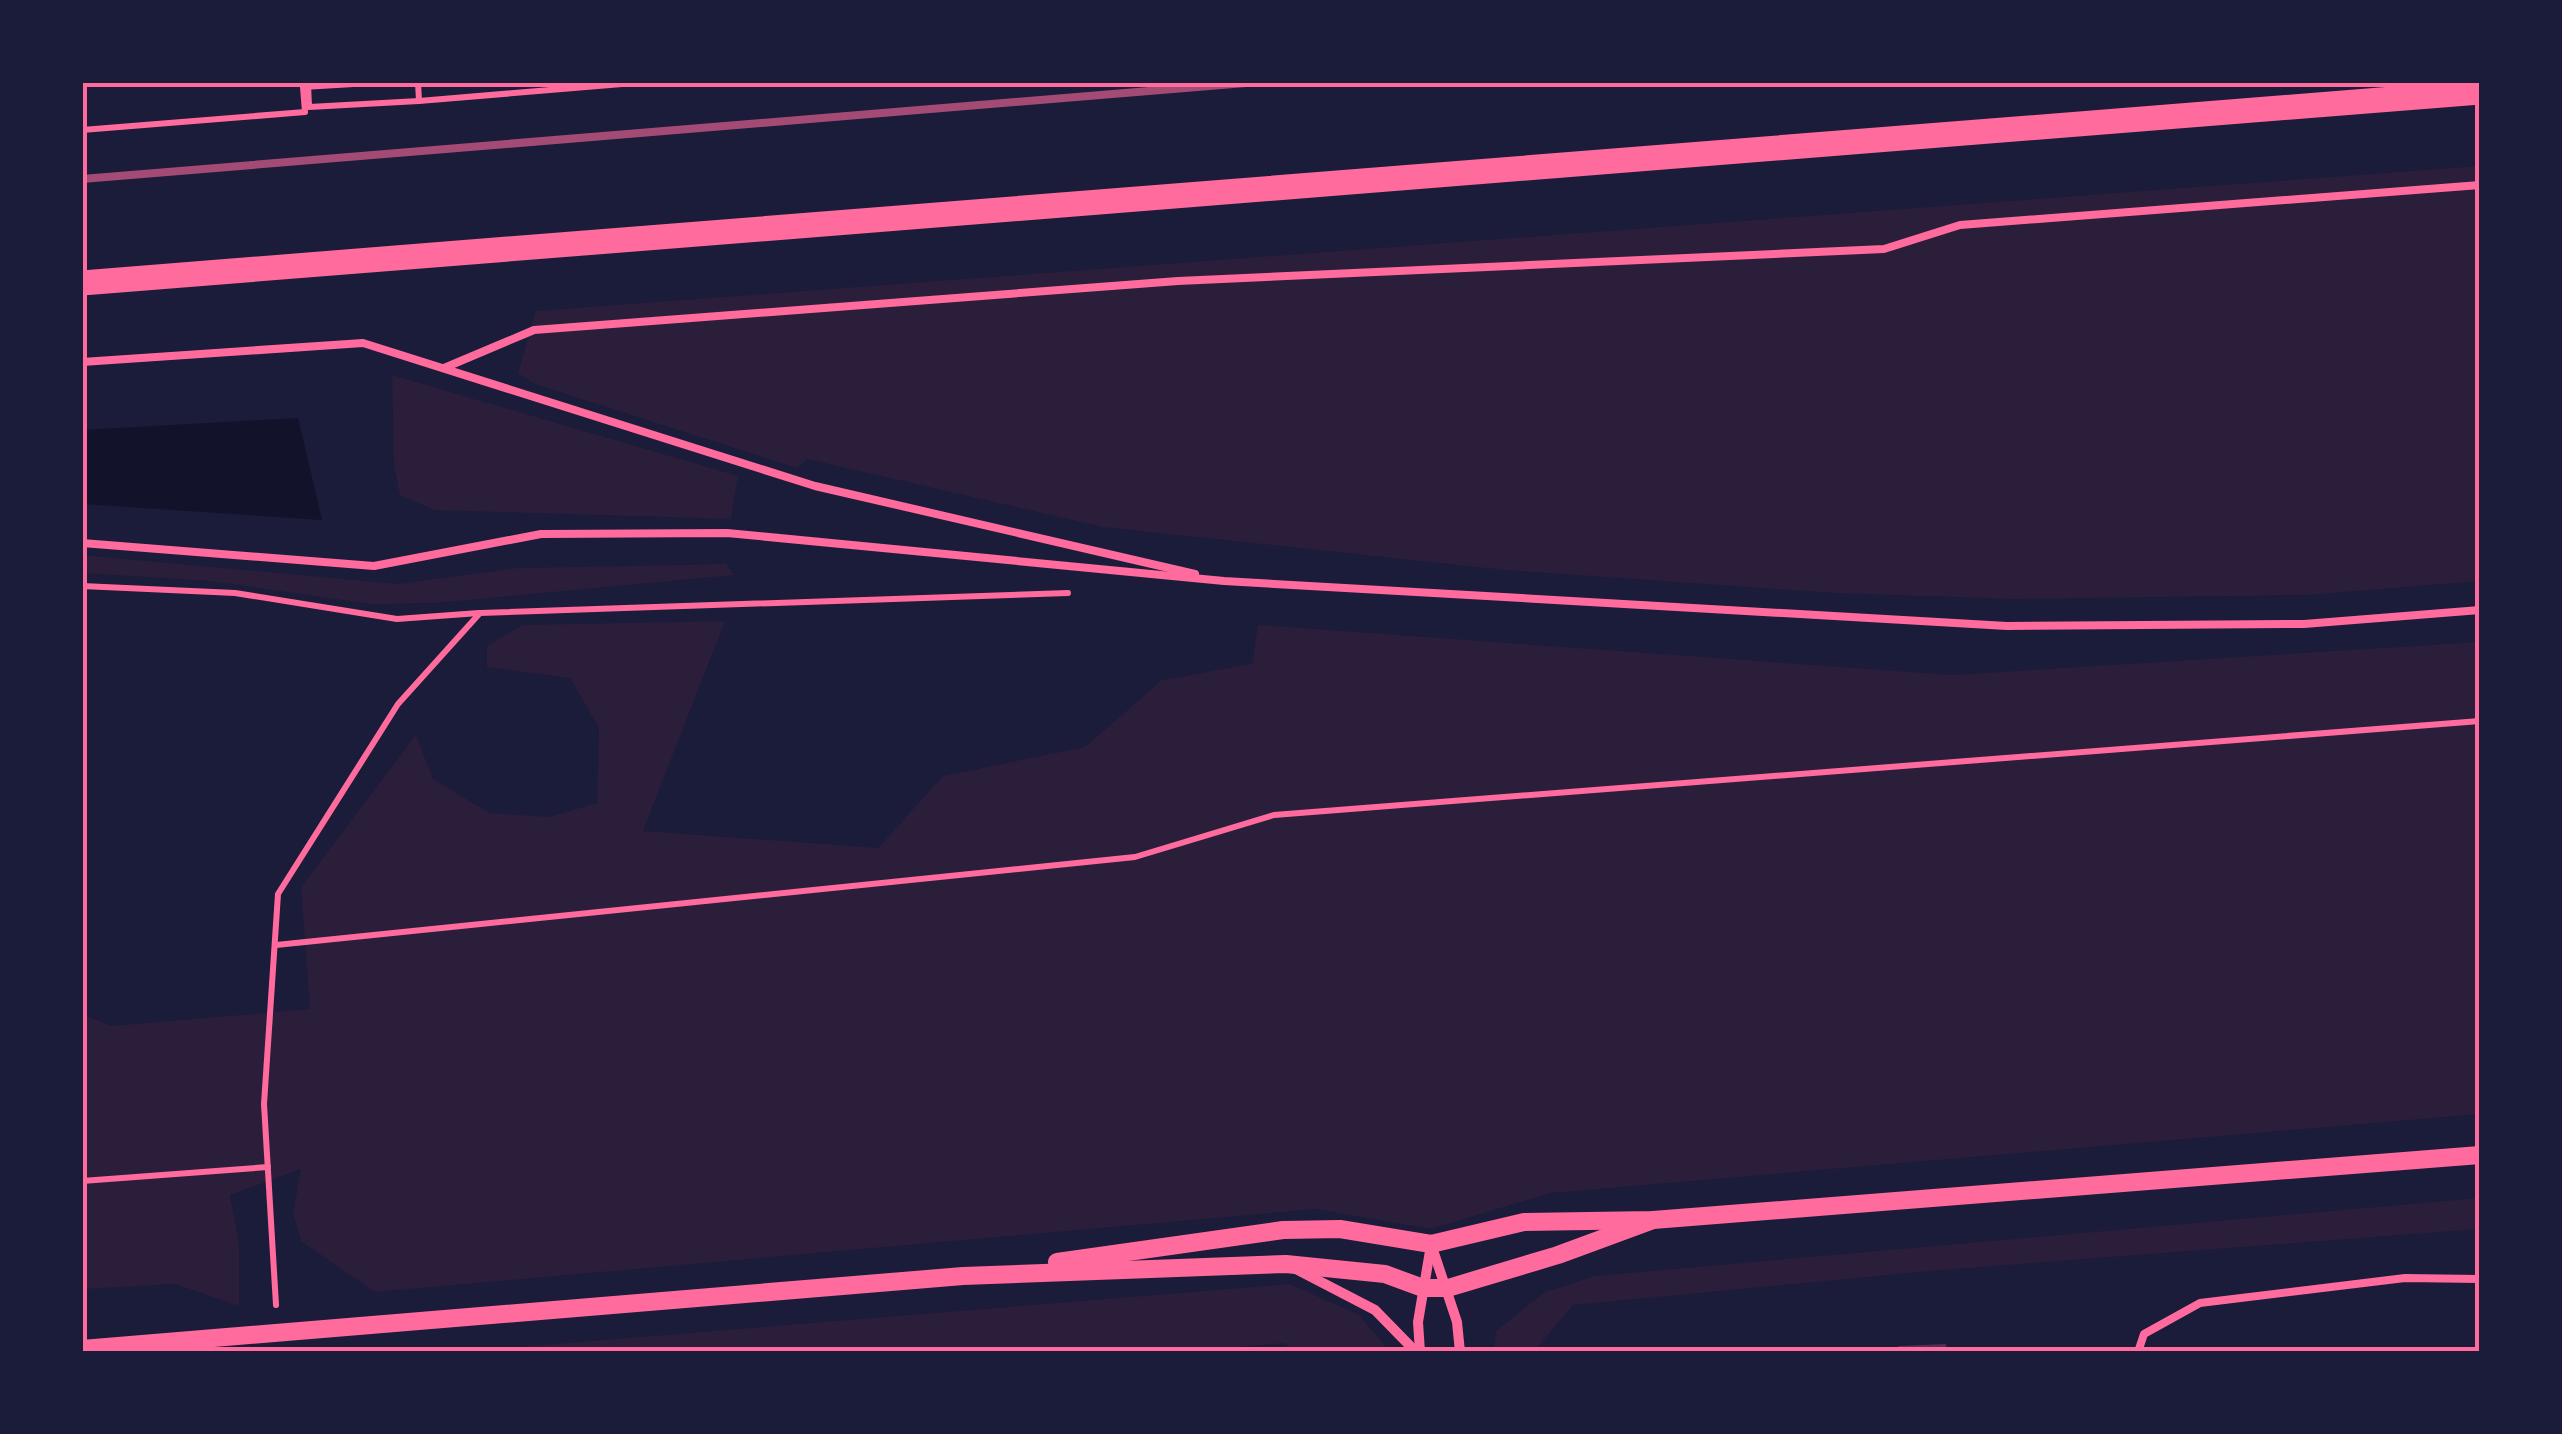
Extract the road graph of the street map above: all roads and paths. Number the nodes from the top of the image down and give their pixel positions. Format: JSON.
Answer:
{"nodes":[{"id":1,"x":308,"y":82,"type":"edge"},
{"id":2,"x":387,"y":82,"type":"edge"},
{"id":3,"x":418,"y":82,"type":"edge"},
{"id":4,"x":646,"y":82,"type":"edge"},
{"id":5,"x":2480,"y":92,"type":"edge"},
{"id":6,"x":419,"y":101,"type":"junction"},
{"id":7,"x":82,"y":130,"type":"edge"},
{"id":8,"x":2480,"y":185,"type":"edge"},
{"id":9,"x":82,"y":283,"type":"edge"},
{"id":10,"x":82,"y":362,"type":"edge"},
{"id":11,"x":444,"y":368,"type":"junction"},
{"id":12,"x":82,"y":543,"type":"edge"},
{"id":13,"x":1224,"y":581,"type":"junction"},
{"id":14,"x":82,"y":586,"type":"edge"},
{"id":15,"x":1076,"y":592,"type":"dead end"},
{"id":16,"x":2480,"y":610,"type":"edge"},
{"id":17,"x":480,"y":613,"type":"junction"},
{"id":18,"x":2480,"y":720,"type":"edge"},
{"id":19,"x":276,"y":945,"type":"junction"},
{"id":20,"x":2480,"y":1155,"type":"edge"},
{"id":21,"x":268,"y":1167,"type":"junction"},
{"id":22,"x":82,"y":1181,"type":"edge"},
{"id":23,"x":1653,"y":1220,"type":"junction"},
{"id":24,"x":1431,"y":1244,"type":"junction"},
{"id":25,"x":1286,"y":1264,"type":"junction"},
{"id":26,"x":963,"y":1276,"type":"junction"},
{"id":27,"x":2480,"y":1279,"type":"edge"},
{"id":28,"x":1424,"y":1288,"type":"junction"},
{"id":29,"x":1448,"y":1288,"type":"junction"},
{"id":30,"x":278,"y":1333,"type":"junction"},
{"id":31,"x":82,"y":1349,"type":"edge"},
{"id":32,"x":1418,"y":1352,"type":"edge"},
{"id":33,"x":1460,"y":1352,"type":"edge"},
{"id":34,"x":2138,"y":1352,"type":"edge"}],
"edges":[{"from":1,"to":6,"type":"path"},
{"from":2,"to":7,"type":"path"},
{"from":3,"to":6,"type":"path"},
{"from":4,"to":6,"type":"path"},
{"from":5,"to":9,"type":"main road"},
{"from":8,"to":11,"type":"lane"},
{"from":10,"to":11,"type":"lane"},
{"from":11,"to":13,"type":"lane"},
{"from":12,"to":13,"type":"lane"},
{"from":13,"to":16,"type":"lane"},
{"from":14,"to":17,"type":"path"},
{"from":15,"to":17,"type":"path"},
{"from":17,"to":19,"type":"path"},
{"from":18,"to":19,"type":"path"},
{"from":19,"to":21,"type":"path"},
{"from":20,"to":23,"type":"street"},
{"from":21,"to":22,"type":"path"},
{"from":21,"to":30,"type":"path"},
{"from":23,"to":24,"type":"street"},
{"from":23,"to":29,"type":"street"},
{"from":24,"to":26,"type":"street"},
{"from":24,"to":28,"type":"street"},
{"from":24,"to":29,"type":"street"},
{"from":25,"to":26,"type":"street"},
{"from":25,"to":28,"type":"street"},
{"from":25,"to":32,"type":"street"},
{"from":26,"to":30,"type":"street"},
{"from":27,"to":34,"type":"lane"},
{"from":28,"to":29,"type":"street"},
{"from":28,"to":32,"type":"street"},
{"from":29,"to":33,"type":"street"},
{"from":30,"to":31,"type":"street"}]}
